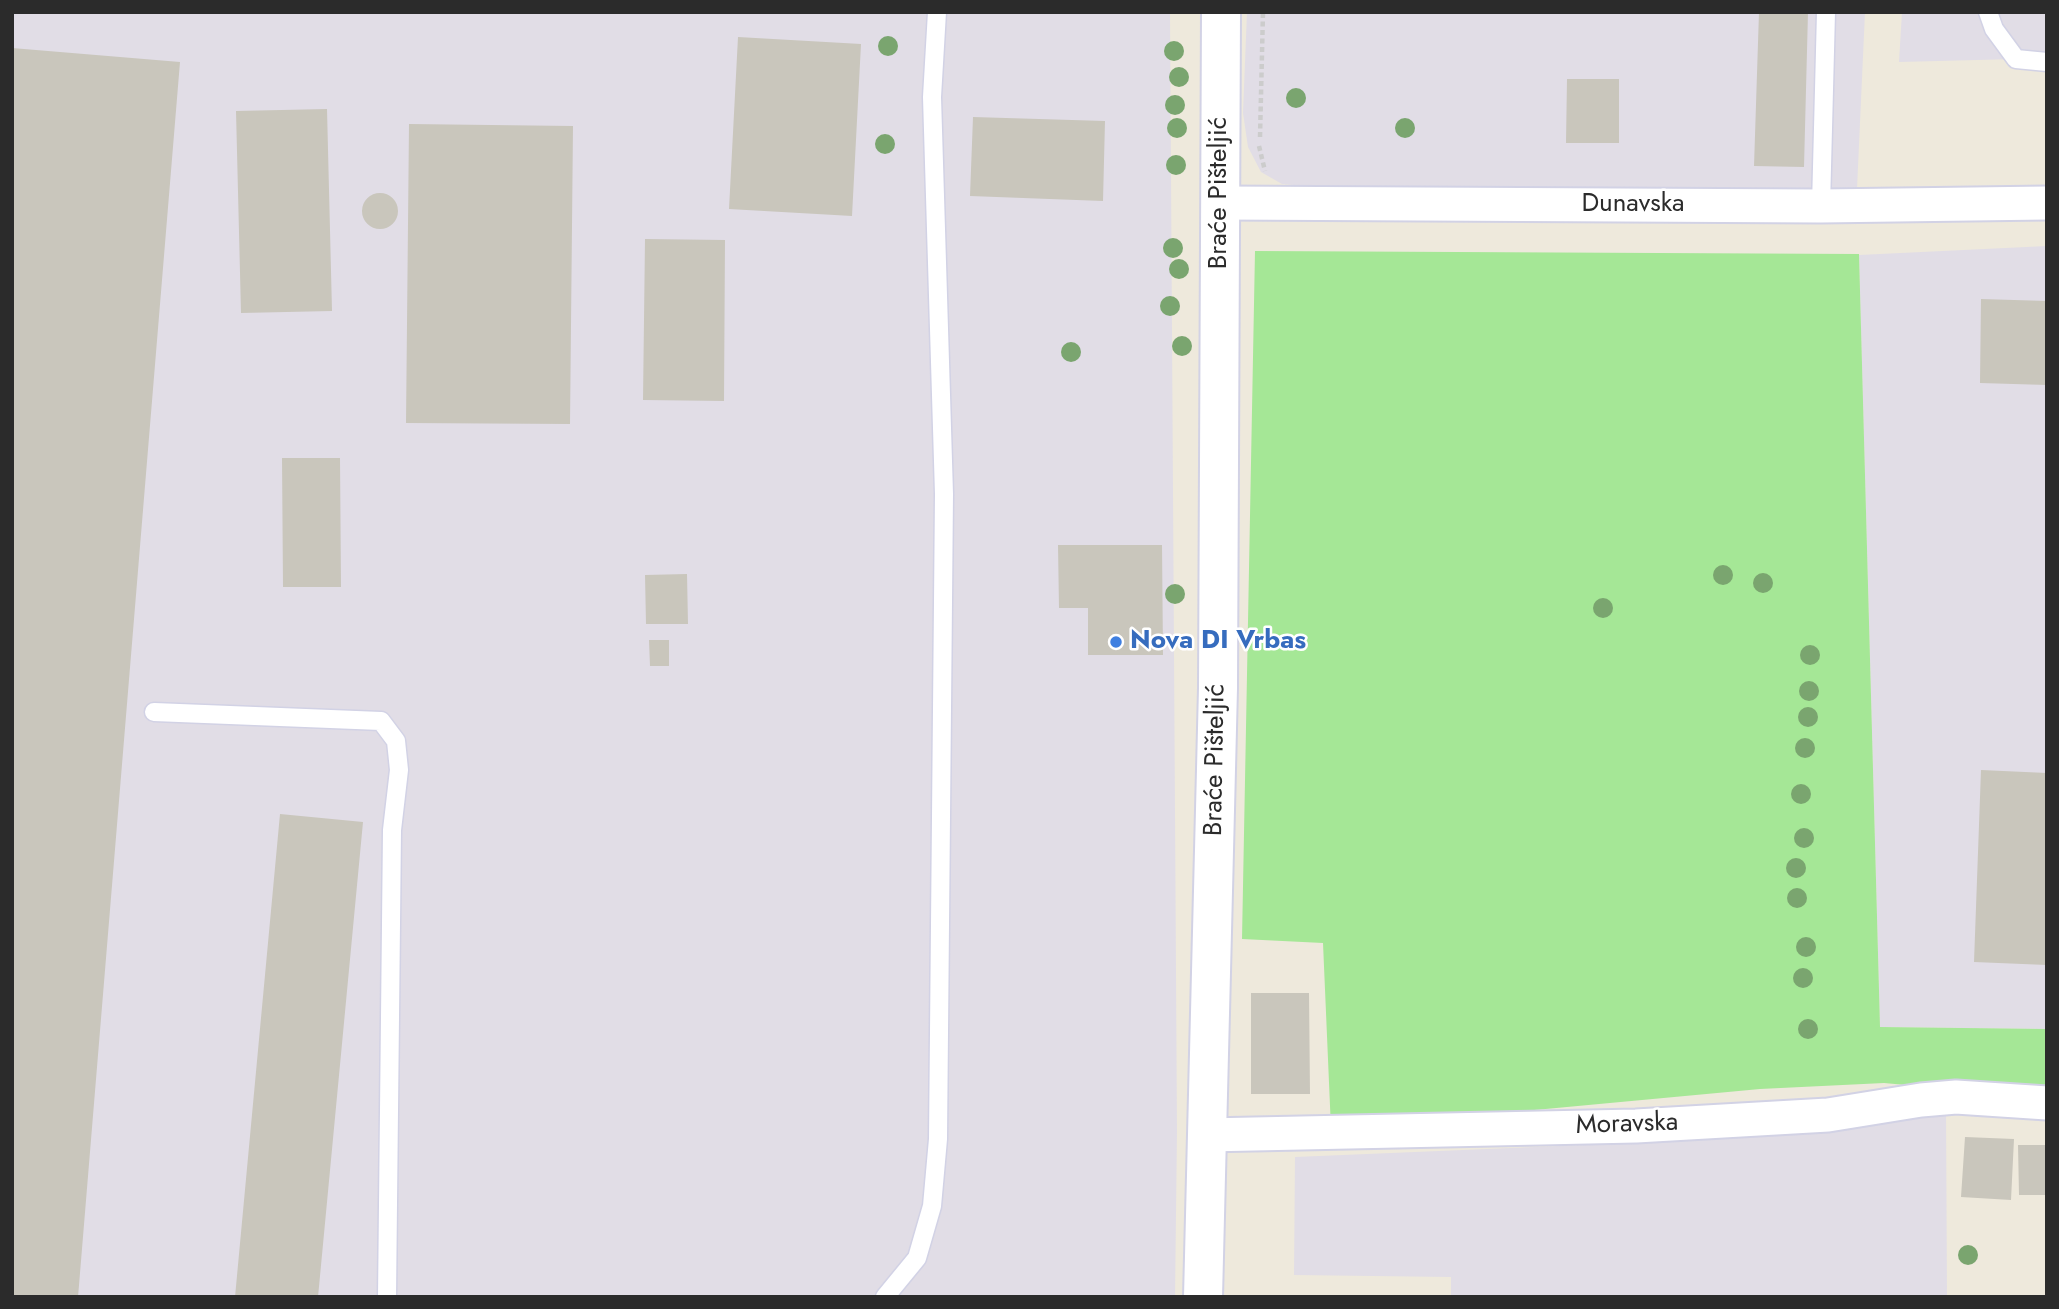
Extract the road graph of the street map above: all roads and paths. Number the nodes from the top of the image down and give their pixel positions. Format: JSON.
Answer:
{"nodes":[{"id":1,"x":937,"y":12,"type":"edge"},
{"id":2,"x":1220,"y":12,"type":"edge"},
{"id":3,"x":1263,"y":12,"type":"edge"},
{"id":4,"x":1826,"y":12,"type":"edge"},
{"id":5,"x":1988,"y":12,"type":"edge"},
{"id":6,"x":2047,"y":62,"type":"edge"},
{"id":7,"x":1220,"y":203,"type":"junction"},
{"id":8,"x":1282,"y":203,"type":"junction"},
{"id":9,"x":2047,"y":204,"type":"edge"},
{"id":10,"x":1821,"y":206,"type":"junction"},
{"id":11,"x":154,"y":712,"type":"dead end"},
{"id":12,"x":2047,"y":1103,"type":"edge"},
{"id":13,"x":1206,"y":1135,"type":"junction"},
{"id":14,"x":387,"y":1297,"type":"edge"},
{"id":15,"x":885,"y":1297,"type":"edge"},
{"id":16,"x":1203,"y":1297,"type":"edge"}],
"edges":[{"from":1,"to":15,"type":"lane"},
{"from":2,"to":7,"type":"street","name":"Braće Pišteljić"},
{"from":3,"to":8,"type":"path"},
{"from":4,"to":10,"type":"lane"},
{"from":5,"to":6,"type":"lane"},
{"from":7,"to":8,"type":"street","name":"Dunavska"},
{"from":7,"to":13,"type":"street","name":"Braće Pišteljić"},
{"from":8,"to":10,"type":"street","name":"Dunavska"},
{"from":9,"to":10,"type":"street","name":"Dunavska"},
{"from":11,"to":14,"type":"lane"},
{"from":12,"to":13,"type":"street","name":"Moravska"},
{"from":13,"to":16,"type":"street","name":"Braće Pišteljić"}]}
